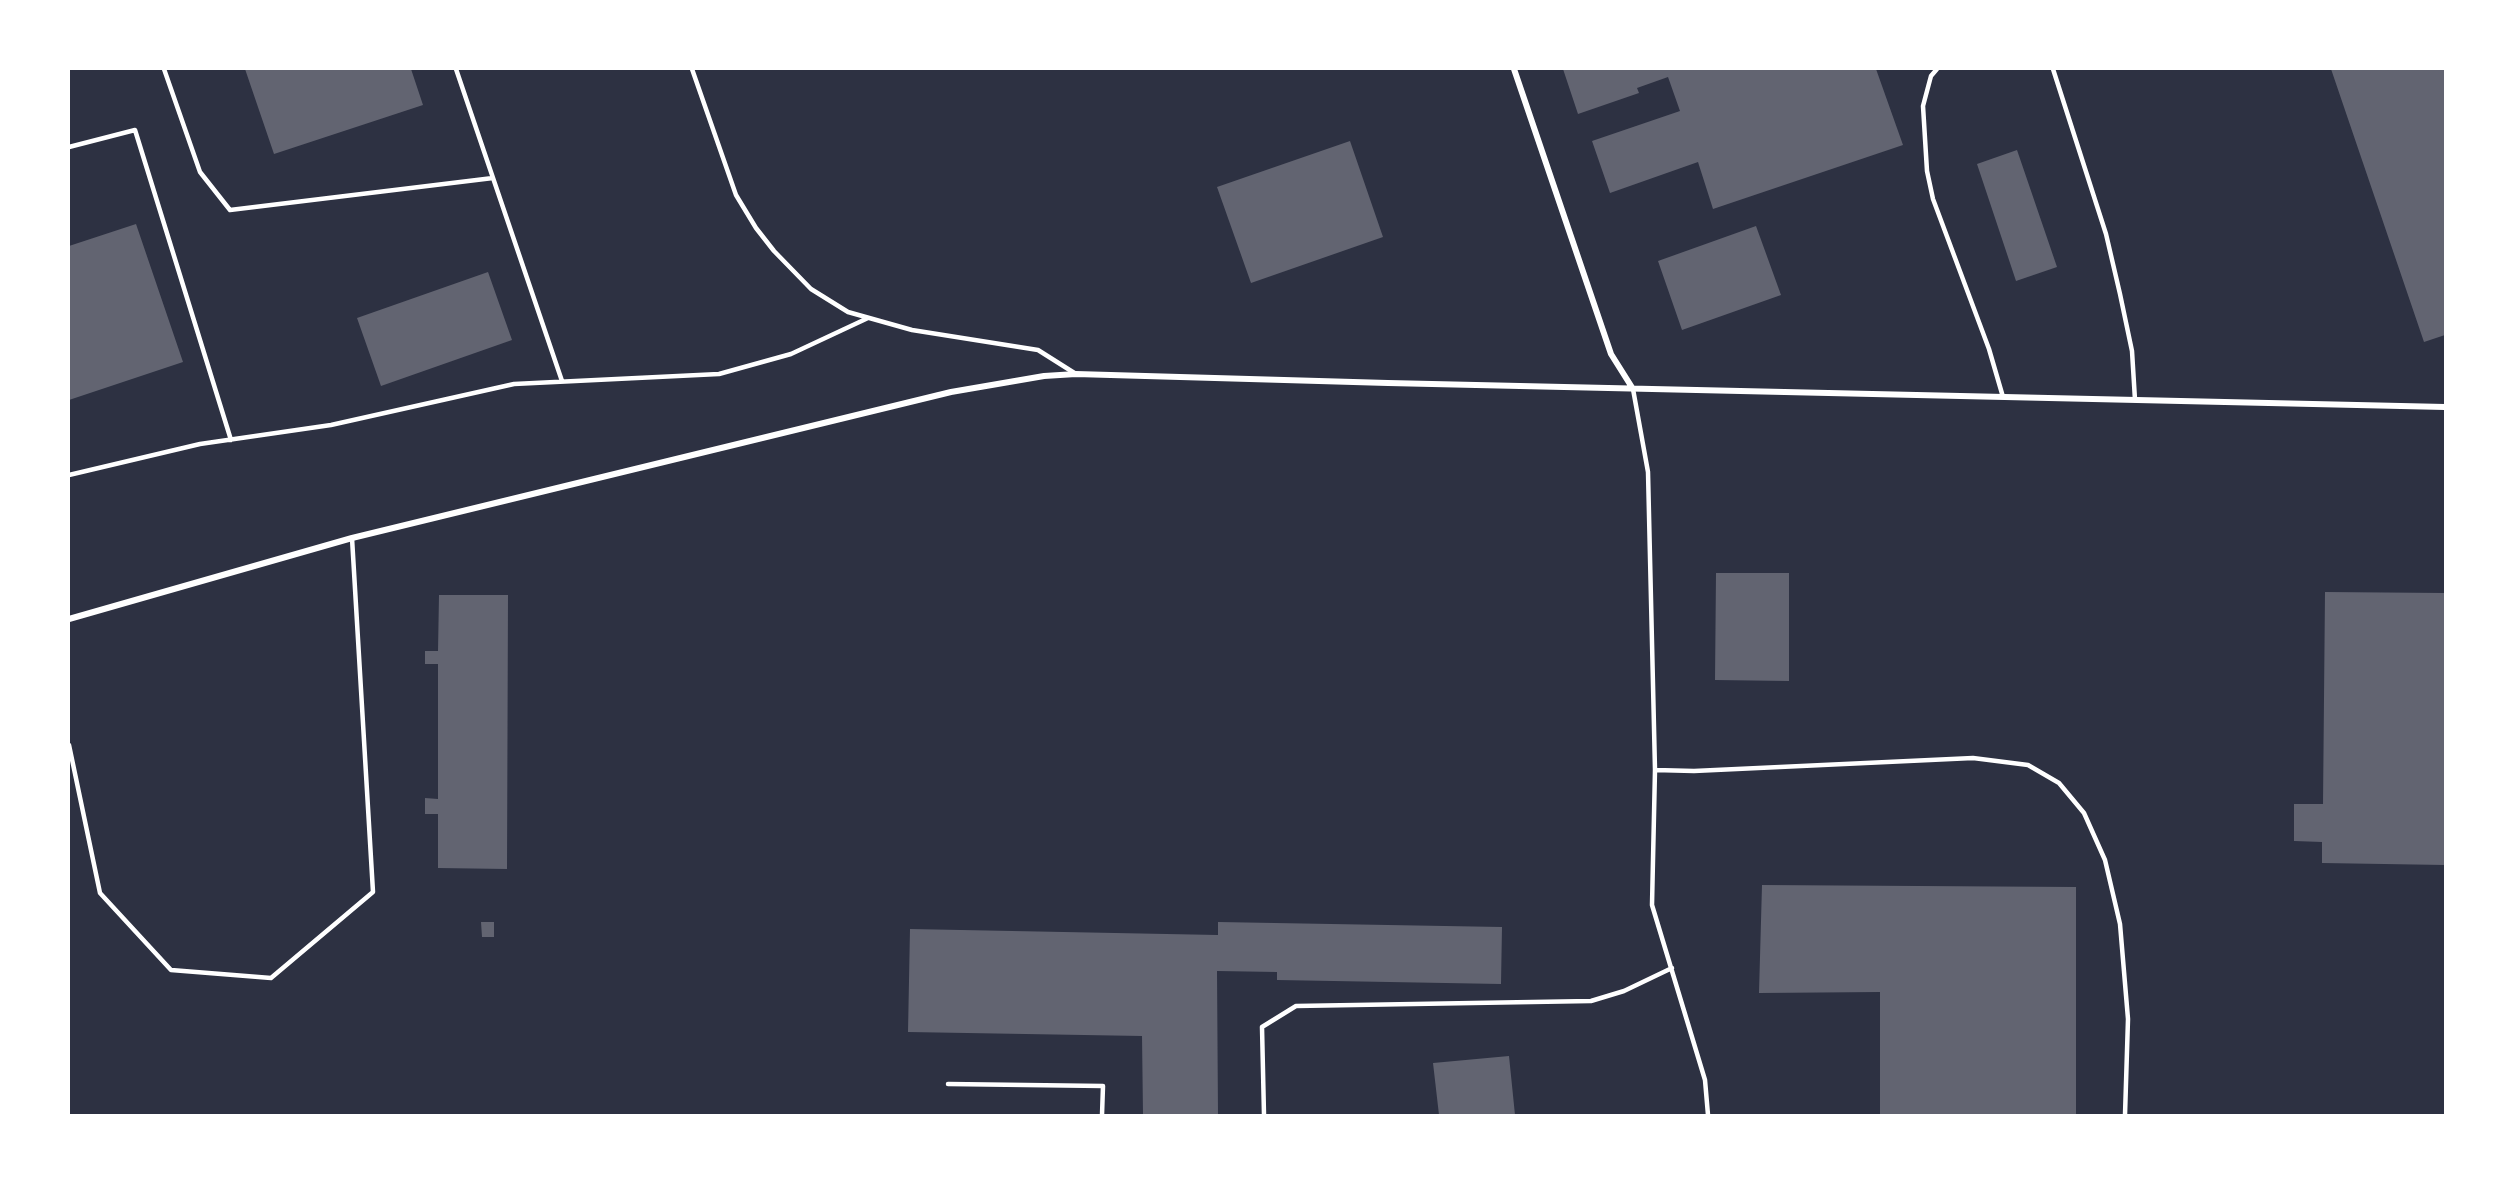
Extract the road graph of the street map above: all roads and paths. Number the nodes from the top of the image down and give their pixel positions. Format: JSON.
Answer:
{"nodes":[{"id":1,"x":164,"y":69,"type":"edge"},
{"id":2,"x":456,"y":69,"type":"edge"},
{"id":3,"x":692,"y":69,"type":"edge"},
{"id":4,"x":1514,"y":69,"type":"edge"},
{"id":5,"x":1937,"y":69,"type":"edge"},
{"id":6,"x":2053,"y":69,"type":"edge"},
{"id":7,"x":69,"y":147,"type":"edge"},
{"id":8,"x":493,"y":177,"type":"junction"},
{"id":9,"x":868,"y":318,"type":"junction"},
{"id":10,"x":1076,"y":374,"type":"junction"},
{"id":11,"x":562,"y":381,"type":"junction"},
{"id":12,"x":1633,"y":389,"type":"junction"},
{"id":13,"x":2003,"y":397,"type":"junction"},
{"id":14,"x":2135,"y":400,"type":"junction"},
{"id":15,"x":2445,"y":407,"type":"edge"},
{"id":16,"x":231,"y":440,"type":"junction"},
{"id":17,"x":69,"y":475,"type":"edge"},
{"id":18,"x":352,"y":538,"type":"junction"},
{"id":19,"x":69,"y":619,"type":"edge"},
{"id":20,"x":69,"y":745,"type":"edge"},
{"id":21,"x":1655,"y":770,"type":"junction"},
{"id":22,"x":1672,"y":968,"type":"junction"},
{"id":23,"x":948,"y":1084,"type":"dead end"},
{"id":24,"x":1102,"y":1115,"type":"edge"},
{"id":25,"x":1264,"y":1115,"type":"edge"},
{"id":26,"x":1708,"y":1115,"type":"edge"},
{"id":27,"x":2125,"y":1115,"type":"edge"}],
"edges":[{"from":1,"to":8,"type":"lane"},
{"from":2,"to":8,"type":"lane"},
{"from":3,"to":9,"type":"lane"},
{"from":4,"to":12,"type":"street"},
{"from":5,"to":13,"type":"lane"},
{"from":6,"to":14,"type":"lane"},
{"from":7,"to":16,"type":"lane"},
{"from":8,"to":11,"type":"lane"},
{"from":9,"to":10,"type":"lane"},
{"from":9,"to":11,"type":"lane"},
{"from":10,"to":12,"type":"street"},
{"from":10,"to":18,"type":"street"},
{"from":11,"to":16,"type":"lane"},
{"from":12,"to":13,"type":"street"},
{"from":12,"to":21,"type":"lane"},
{"from":13,"to":14,"type":"street"},
{"from":14,"to":15,"type":"street"},
{"from":16,"to":17,"type":"lane"},
{"from":18,"to":19,"type":"street"},
{"from":18,"to":20,"type":"lane"},
{"from":21,"to":22,"type":"lane"},
{"from":21,"to":27,"type":"lane"},
{"from":22,"to":25,"type":"lane"},
{"from":22,"to":26,"type":"lane"},
{"from":23,"to":24,"type":"lane"}]}
